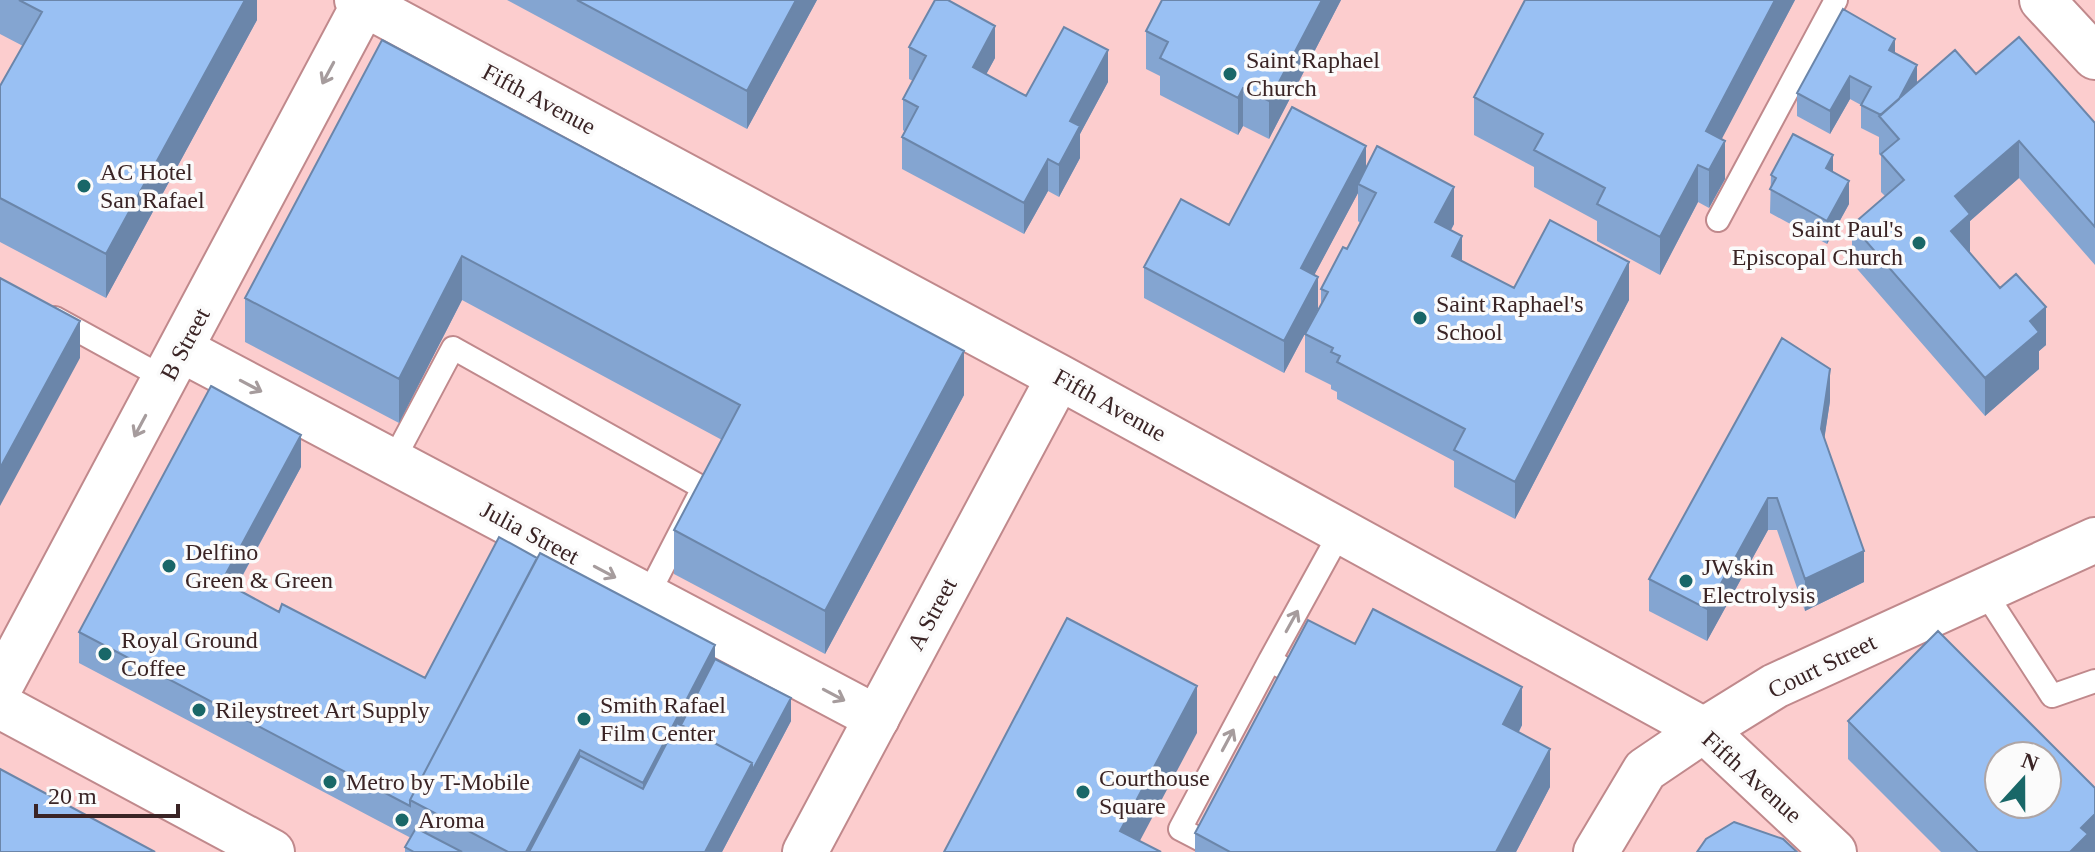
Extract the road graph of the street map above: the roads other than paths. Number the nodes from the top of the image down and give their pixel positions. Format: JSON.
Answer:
{"nodes":[{"id":1,"x":1836,"y":0,"type":"edge"},
{"id":2,"x":2042,"y":0,"type":"edge"},
{"id":3,"x":362,"y":1,"type":"edge"},
{"id":4,"x":2094,"y":51,"type":"edge"},
{"id":5,"x":1718,"y":220,"type":"dead end"},
{"id":6,"x":42,"y":311,"type":"edge"},
{"id":7,"x":174,"y":364,"type":"junction"},
{"id":8,"x":1059,"y":377,"type":"junction"},
{"id":9,"x":393,"y":461,"type":"junction"},
{"id":10,"x":1341,"y":531,"type":"junction"},
{"id":11,"x":2095,"y":540,"type":"edge"},
{"id":12,"x":1984,"y":591,"type":"junction"},
{"id":13,"x":648,"y":595,"type":"junction"},
{"id":14,"x":1270,"y":660,"type":"junction"},
{"id":15,"x":1298,"y":677,"type":"edge"},
{"id":16,"x":2095,"y":681,"type":"edge"},
{"id":17,"x":0,"y":687,"type":"edge"},
{"id":18,"x":0,"y":706,"type":"edge"},
{"id":19,"x":877,"y":718,"type":"junction"},
{"id":20,"x":1704,"y":730,"type":"junction"},
{"id":21,"x":1209,"y":844,"type":"edge"},
{"id":22,"x":272,"y":852,"type":"edge"},
{"id":23,"x":805,"y":852,"type":"edge"},
{"id":24,"x":1596,"y":852,"type":"edge"},
{"id":25,"x":1834,"y":852,"type":"edge"}],
"edges":[{"from":1,"to":5,"type":"lane"},
{"from":2,"to":4,"type":"street"},
{"from":3,"to":7,"type":"street","name":"B Street","one_way":true},
{"from":3,"to":8,"type":"street","name":"Fifth Avenue"},
{"from":6,"to":7,"type":"lane"},
{"from":7,"to":9,"type":"street","name":"Julia Street","one_way":true},
{"from":7,"to":17,"type":"street","name":"B Street","one_way":true},
{"from":8,"to":10,"type":"street","name":"Fifth Avenue"},
{"from":8,"to":19,"type":"street","name":"A Street"},
{"from":9,"to":13,"type":"street","name":"Julia Street","one_way":true},
{"from":9,"to":13,"type":"lane"},
{"from":14,"to":10,"type":"lane","one_way":true},
{"from":10,"to":20,"type":"street","name":"Fifth Avenue"},
{"from":11,"to":12,"type":"street","name":"Court Street"},
{"from":12,"to":16,"type":"lane"},
{"from":12,"to":20,"type":"street","name":"Court Street"},
{"from":13,"to":19,"type":"street","name":"Julia Street","one_way":true},
{"from":14,"to":15,"type":"lane"},
{"from":21,"to":14,"type":"lane","one_way":true},
{"from":18,"to":22,"type":"street"},
{"from":19,"to":23,"type":"street","name":"A Street"},
{"from":20,"to":24,"type":"street","name":"Court Street"},
{"from":20,"to":25,"type":"street","name":"Fifth Avenue"}]}
